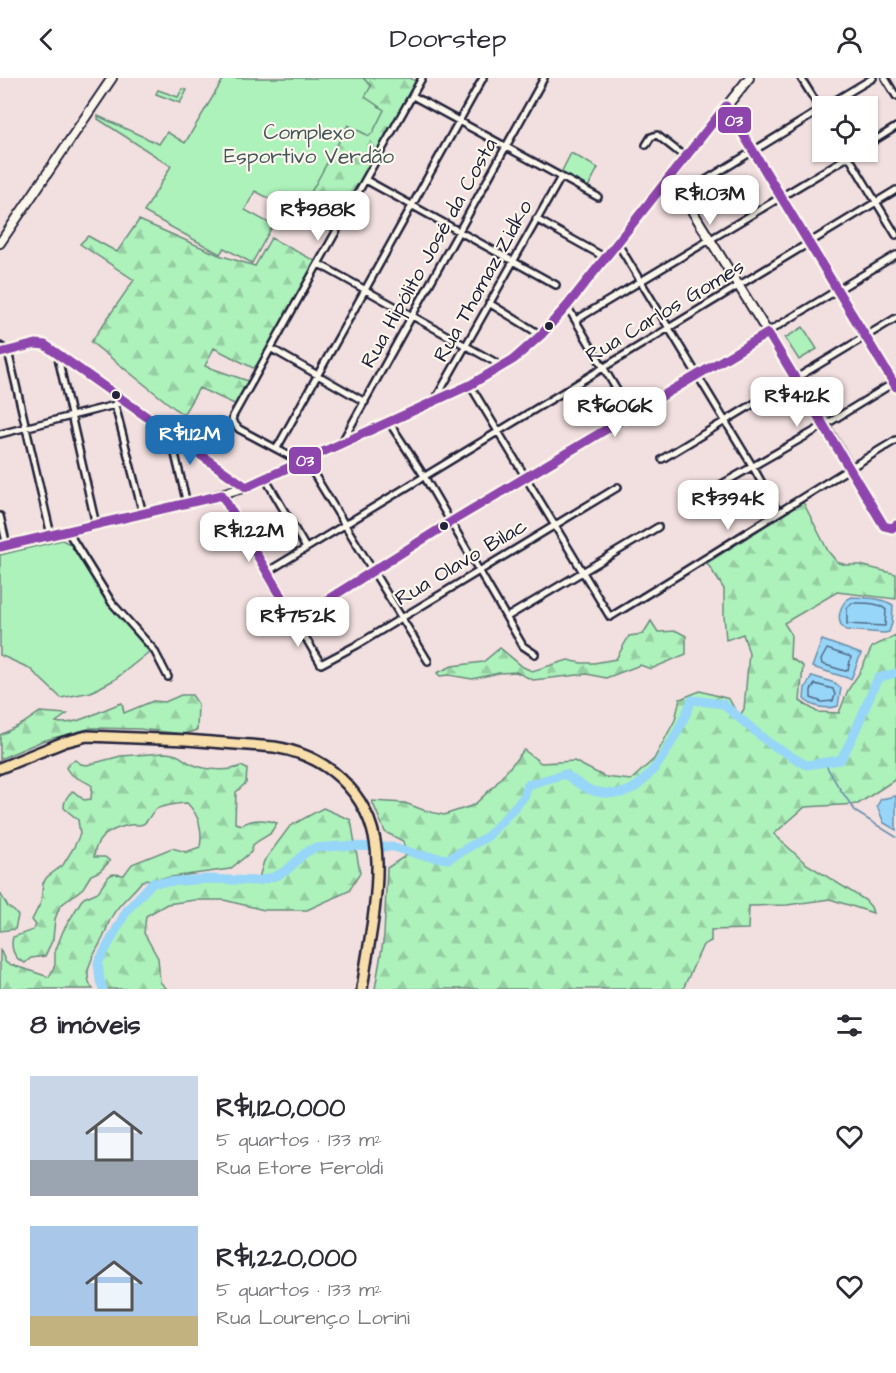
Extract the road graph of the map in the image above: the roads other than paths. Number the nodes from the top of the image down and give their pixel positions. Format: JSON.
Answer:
{"nodes":[{"id":1,"x":112,"y":78,"type":"edge"},
{"id":2,"x":422,"y":78,"type":"edge"},
{"id":3,"x":483,"y":78,"type":"edge"},
{"id":4,"x":544,"y":78,"type":"edge"},
{"id":5,"x":749,"y":78,"type":"edge"},
{"id":6,"x":801,"y":78,"type":"edge"},
{"id":7,"x":873,"y":78,"type":"edge"},
{"id":8,"x":885,"y":78,"type":"edge"},
{"id":9,"x":413,"y":96,"type":"junction"},
{"id":10,"x":814,"y":96,"type":"edge"},
{"id":11,"x":844,"y":96,"type":"edge"},
{"id":12,"x":896,"y":96,"type":"edge"},
{"id":13,"x":726,"y":106,"type":"junction"},
{"id":14,"x":812,"y":116,"type":"edge"},
{"id":15,"x":460,"y":122,"type":"junction"},
{"id":16,"x":896,"y":127,"type":"edge"},
{"id":17,"x":878,"y":138,"type":"edge"},
{"id":18,"x":646,"y":145,"type":"dead end"},
{"id":19,"x":507,"y":147,"type":"junction"},
{"id":20,"x":752,"y":151,"type":"junction"},
{"id":21,"x":685,"y":157,"type":"junction"},
{"id":22,"x":835,"y":162,"type":"edge"},
{"id":23,"x":852,"y":162,"type":"edge"},
{"id":24,"x":670,"y":175,"type":"junction"},
{"id":25,"x":561,"y":177,"type":"junction"},
{"id":26,"x":366,"y":180,"type":"junction"},
{"id":27,"x":896,"y":190,"type":"edge"},
{"id":28,"x":683,"y":194,"type":"junction"},
{"id":29,"x":598,"y":197,"type":"dead end"},
{"id":30,"x":781,"y":198,"type":"junction"},
{"id":31,"x":876,"y":202,"type":"junction"},
{"id":32,"x":414,"y":204,"type":"junction"},
{"id":33,"x":536,"y":219,"type":"junction"},
{"id":34,"x":461,"y":231,"type":"junction"},
{"id":35,"x":896,"y":236,"type":"edge"},
{"id":36,"x":711,"y":239,"type":"junction"},
{"id":37,"x":0,"y":243,"type":"edge"},
{"id":38,"x":808,"y":243,"type":"junction"},
{"id":39,"x":618,"y":244,"type":"junction"},
{"id":40,"x":896,"y":255,"type":"edge"},
{"id":41,"x":606,"y":258,"type":"junction"},
{"id":42,"x":513,"y":261,"type":"junction"},
{"id":43,"x":319,"y":264,"type":"junction"},
{"id":44,"x":640,"y":281,"type":"junction"},
{"id":45,"x":556,"y":285,"type":"dead end"},
{"id":46,"x":739,"y":285,"type":"junction"},
{"id":47,"x":365,"y":290,"type":"junction"},
{"id":48,"x":837,"y":291,"type":"junction"},
{"id":49,"x":489,"y":303,"type":"junction"},
{"id":50,"x":567,"y":306,"type":"junction"},
{"id":51,"x":412,"y":316,"type":"junction"},
{"id":52,"x":896,"y":318,"type":"edge"},
{"id":53,"x":576,"y":320,"type":"junction"},
{"id":54,"x":669,"y":328,"type":"junction"},
{"id":55,"x":768,"y":333,"type":"junction"},
{"id":56,"x":542,"y":335,"type":"junction"},
{"id":57,"x":865,"y":336,"type":"junction"},
{"id":58,"x":465,"y":345,"type":"junction"},
{"id":59,"x":0,"y":346,"type":"edge"},
{"id":60,"x":272,"y":349,"type":"junction"},
{"id":61,"x":8,"y":351,"type":"junction"},
{"id":62,"x":0,"y":353,"type":"edge"},
{"id":63,"x":57,"y":353,"type":"junction"},
{"id":64,"x":502,"y":366,"type":"junction"},
{"id":65,"x":603,"y":368,"type":"junction"},
{"id":66,"x":318,"y":374,"type":"junction"},
{"id":67,"x":698,"y":375,"type":"junction"},
{"id":68,"x":796,"y":378,"type":"junction"},
{"id":69,"x":895,"y":384,"type":"edge"},
{"id":70,"x":470,"y":385,"type":"junction"},
{"id":71,"x":124,"y":401,"type":"junction"},
{"id":72,"x":365,"y":402,"type":"junction"},
{"id":73,"x":435,"y":402,"type":"junction"},
{"id":74,"x":115,"y":405,"type":"junction"},
{"id":75,"x":631,"y":414,"type":"junction"},
{"id":76,"x":72,"y":416,"type":"junction"},
{"id":77,"x":725,"y":421,"type":"junction"},
{"id":78,"x":389,"y":422,"type":"junction"},
{"id":79,"x":825,"y":426,"type":"junction"},
{"id":80,"x":27,"y":428,"type":"junction"},
{"id":81,"x":498,"y":432,"type":"junction"},
{"id":82,"x":170,"y":433,"type":"junction"},
{"id":83,"x":0,"y":434,"type":"edge"},
{"id":84,"x":896,"y":440,"type":"edge"},
{"id":85,"x":341,"y":444,"type":"junction"},
{"id":86,"x":277,"y":448,"type":"junction"},
{"id":87,"x":662,"y":459,"type":"dead end"},
{"id":88,"x":304,"y":461,"type":"junction"},
{"id":89,"x":753,"y":467,"type":"junction"},
{"id":90,"x":850,"y":468,"type":"junction"},
{"id":91,"x":423,"y":476,"type":"junction"},
{"id":92,"x":265,"y":478,"type":"junction"},
{"id":93,"x":526,"y":478,"type":"junction"},
{"id":94,"x":246,"y":487,"type":"junction"},
{"id":95,"x":618,"y":487,"type":"dead end"},
{"id":96,"x":708,"y":492,"type":"dead end"},
{"id":97,"x":222,"y":495,"type":"junction"},
{"id":98,"x":187,"y":504,"type":"junction"},
{"id":99,"x":778,"y":512,"type":"junction"},
{"id":100,"x":143,"y":514,"type":"junction"},
{"id":101,"x":0,"y":516,"type":"edge"},
{"id":102,"x":449,"y":523,"type":"junction"},
{"id":103,"x":96,"y":525,"type":"junction"},
{"id":104,"x":344,"y":525,"type":"junction"},
{"id":105,"x":554,"y":525,"type":"junction"},
{"id":106,"x":896,"y":525,"type":"edge"},
{"id":107,"x":658,"y":527,"type":"dead end"},
{"id":108,"x":68,"y":532,"type":"junction"},
{"id":109,"x":51,"y":535,"type":"junction"},
{"id":110,"x":3,"y":547,"type":"edge"},
{"id":111,"x":306,"y":548,"type":"junction"},
{"id":112,"x":479,"y":570,"type":"junction"},
{"id":113,"x":373,"y":571,"type":"junction"},
{"id":114,"x":267,"y":572,"type":"junction"},
{"id":115,"x":582,"y":572,"type":"junction"},
{"id":116,"x":507,"y":617,"type":"junction"},
{"id":117,"x":401,"y":618,"type":"junction"},
{"id":118,"x":295,"y":620,"type":"junction"},
{"id":119,"x":536,"y":654,"type":"dead end"},
{"id":120,"x":428,"y":661,"type":"dead end"},
{"id":121,"x":168,"y":677,"type":"dead end"},
{"id":122,"x":0,"y":768,"type":"edge"},
{"id":123,"x":362,"y":989,"type":"edge"}],
"edges":[{"from":1,"to":37,"type":"street"},
{"from":2,"to":9,"type":"street"},
{"from":3,"to":15,"type":"street"},
{"from":4,"to":19,"type":"street","name":"Rua Hipólito José da Costa"},
{"from":5,"to":13,"type":"street"},
{"from":6,"to":10,"type":"street"},
{"from":7,"to":11,"type":"street"},
{"from":8,"to":12,"type":"street"},
{"from":9,"to":15,"type":"street"},
{"from":9,"to":26,"type":"street"},
{"from":13,"to":20,"type":"street"},
{"from":13,"to":21,"type":"street"},
{"from":14,"to":20,"type":"street"},
{"from":15,"to":19,"type":"street"},
{"from":15,"to":32,"type":"street"},
{"from":16,"to":17,"type":"street"},
{"from":18,"to":21,"type":"street"},
{"from":19,"to":25,"type":"street"},
{"from":19,"to":34,"type":"street","name":"Rua Hipólito José da Costa"},
{"from":20,"to":28,"type":"street"},
{"from":20,"to":30,"type":"street"},
{"from":21,"to":24,"type":"street"},
{"from":22,"to":30,"type":"street"},
{"from":23,"to":31,"type":"street"},
{"from":24,"to":28,"type":"street"},
{"from":24,"to":39,"type":"street"},
{"from":25,"to":29,"type":"street"},
{"from":25,"to":33,"type":"street","name":"Rua Thomaz Zidko"},
{"from":26,"to":32,"type":"street"},
{"from":26,"to":43,"type":"street"},
{"from":27,"to":31,"type":"street","name":"Rua Carlos Gomes"},
{"from":28,"to":36,"type":"street"},
{"from":30,"to":36,"type":"street"},
{"from":30,"to":38,"type":"street"},
{"from":31,"to":35,"type":"street"},
{"from":31,"to":38,"type":"street","name":"Rua Carlos Gomes"},
{"from":32,"to":34,"type":"street"},
{"from":32,"to":47,"type":"street"},
{"from":33,"to":41,"type":"street"},
{"from":33,"to":42,"type":"street","name":"Rua Thomaz Zidko"},
{"from":34,"to":42,"type":"street"},
{"from":34,"to":51,"type":"street","name":"Rua Hipólito José da Costa"},
{"from":36,"to":44,"type":"street"},
{"from":36,"to":46,"type":"street"},
{"from":38,"to":46,"type":"street","name":"Rua Carlos Gomes"},
{"from":38,"to":48,"type":"street"},
{"from":39,"to":41,"type":"street"},
{"from":39,"to":44,"type":"street"},
{"from":40,"to":48,"type":"street"},
{"from":41,"to":50,"type":"street"},
{"from":42,"to":45,"type":"street"},
{"from":42,"to":49,"type":"street","name":"Rua Thomaz Zidko"},
{"from":43,"to":47,"type":"street"},
{"from":43,"to":60,"type":"street"},
{"from":44,"to":53,"type":"street"},
{"from":44,"to":54,"type":"street"},
{"from":46,"to":54,"type":"street","name":"Rua Carlos Gomes"},
{"from":46,"to":55,"type":"street"},
{"from":47,"to":51,"type":"street"},
{"from":47,"to":66,"type":"street"},
{"from":48,"to":55,"type":"street"},
{"from":48,"to":57,"type":"street"},
{"from":49,"to":56,"type":"street"},
{"from":49,"to":58,"type":"street","name":"Rua Thomaz Zidko"},
{"from":50,"to":53,"type":"street"},
{"from":50,"to":56,"type":"street"},
{"from":51,"to":58,"type":"street"},
{"from":51,"to":72,"type":"street","name":"Rua Hipólito José da Costa"},
{"from":52,"to":57,"type":"street"},
{"from":53,"to":65,"type":"street"},
{"from":54,"to":65,"type":"street","name":"Rua Carlos Gomes"},
{"from":54,"to":67,"type":"street"},
{"from":55,"to":67,"type":"street"},
{"from":55,"to":68,"type":"street"},
{"from":56,"to":64,"type":"street"},
{"from":57,"to":68,"type":"street"},
{"from":57,"to":69,"type":"street"},
{"from":58,"to":64,"type":"street"},
{"from":58,"to":73,"type":"street","name":"Rua Thomaz Zidko"},
{"from":59,"to":61,"type":"street"},
{"from":60,"to":66,"type":"street"},
{"from":60,"to":86,"type":"street"},
{"from":61,"to":62,"type":"street"},
{"from":61,"to":63,"type":"street"},
{"from":61,"to":80,"type":"street"},
{"from":63,"to":71,"type":"street"},
{"from":63,"to":76,"type":"street"},
{"from":64,"to":70,"type":"street"},
{"from":65,"to":75,"type":"street"},
{"from":65,"to":81,"type":"street","name":"Rua Carlos Gomes"},
{"from":66,"to":72,"type":"street"},
{"from":66,"to":86,"type":"street"},
{"from":67,"to":75,"type":"street"},
{"from":67,"to":77,"type":"street"},
{"from":68,"to":77,"type":"street"},
{"from":68,"to":79,"type":"street"},
{"from":69,"to":79,"type":"street"},
{"from":70,"to":73,"type":"street"},
{"from":70,"to":81,"type":"street"},
{"from":71,"to":74,"type":"street"},
{"from":71,"to":82,"type":"street"},
{"from":72,"to":85,"type":"street","name":"Rua Hipólito José da Costa"},
{"from":73,"to":78,"type":"street"},
{"from":74,"to":76,"type":"street"},
{"from":74,"to":100,"type":"street"},
{"from":75,"to":93,"type":"street"},
{"from":76,"to":80,"type":"street"},
{"from":76,"to":103,"type":"street"},
{"from":77,"to":87,"type":"street"},
{"from":77,"to":89,"type":"street"},
{"from":78,"to":85,"type":"street"},
{"from":78,"to":91,"type":"street"},
{"from":79,"to":89,"type":"street"},
{"from":79,"to":90,"type":"street"},
{"from":80,"to":83,"type":"street"},
{"from":80,"to":109,"type":"street"},
{"from":81,"to":91,"type":"street","name":"Rua Carlos Gomes"},
{"from":81,"to":93,"type":"street"},
{"from":82,"to":94,"type":"street"},
{"from":82,"to":98,"type":"street"},
{"from":84,"to":90,"type":"street"},
{"from":85,"to":88,"type":"street"},
{"from":86,"to":88,"type":"street"},
{"from":88,"to":92,"type":"street"},
{"from":88,"to":104,"type":"street"},
{"from":89,"to":96,"type":"street"},
{"from":89,"to":99,"type":"street"},
{"from":90,"to":99,"type":"street"},
{"from":90,"to":106,"type":"street"},
{"from":91,"to":102,"type":"street"},
{"from":91,"to":104,"type":"street","name":"Rua Carlos Gomes"},
{"from":92,"to":94,"type":"street"},
{"from":92,"to":111,"type":"street"},
{"from":93,"to":102,"type":"street"},
{"from":93,"to":105,"type":"street"},
{"from":94,"to":97,"type":"street"},
{"from":95,"to":105,"type":"street","name":"Rua Olavo Bilac"},
{"from":97,"to":98,"type":"street"},
{"from":97,"to":114,"type":"street"},
{"from":98,"to":100,"type":"street"},
{"from":99,"to":115,"type":"street"},
{"from":100,"to":103,"type":"street"},
{"from":101,"to":110,"type":"street"},
{"from":102,"to":112,"type":"street"},
{"from":102,"to":113,"type":"street"},
{"from":103,"to":108,"type":"street"},
{"from":104,"to":111,"type":"street","name":"Rua Carlos Gomes"},
{"from":104,"to":113,"type":"street"},
{"from":105,"to":112,"type":"street","name":"Rua Olavo Bilac"},
{"from":105,"to":115,"type":"street"},
{"from":107,"to":115,"type":"street"},
{"from":108,"to":109,"type":"street"},
{"from":108,"to":121,"type":"street"},
{"from":109,"to":110,"type":"street"},
{"from":111,"to":114,"type":"street","name":"Rua Carlos Gomes"},
{"from":112,"to":116,"type":"street"},
{"from":112,"to":117,"type":"street","name":"Rua Olavo Bilac"},
{"from":113,"to":117,"type":"street"},
{"from":113,"to":118,"type":"street"},
{"from":114,"to":118,"type":"street"},
{"from":115,"to":116,"type":"street"},
{"from":116,"to":119,"type":"street"},
{"from":117,"to":118,"type":"street","name":"Rua Olavo Bilac"},
{"from":117,"to":120,"type":"street"},
{"from":122,"to":123,"type":"highway"}]}
